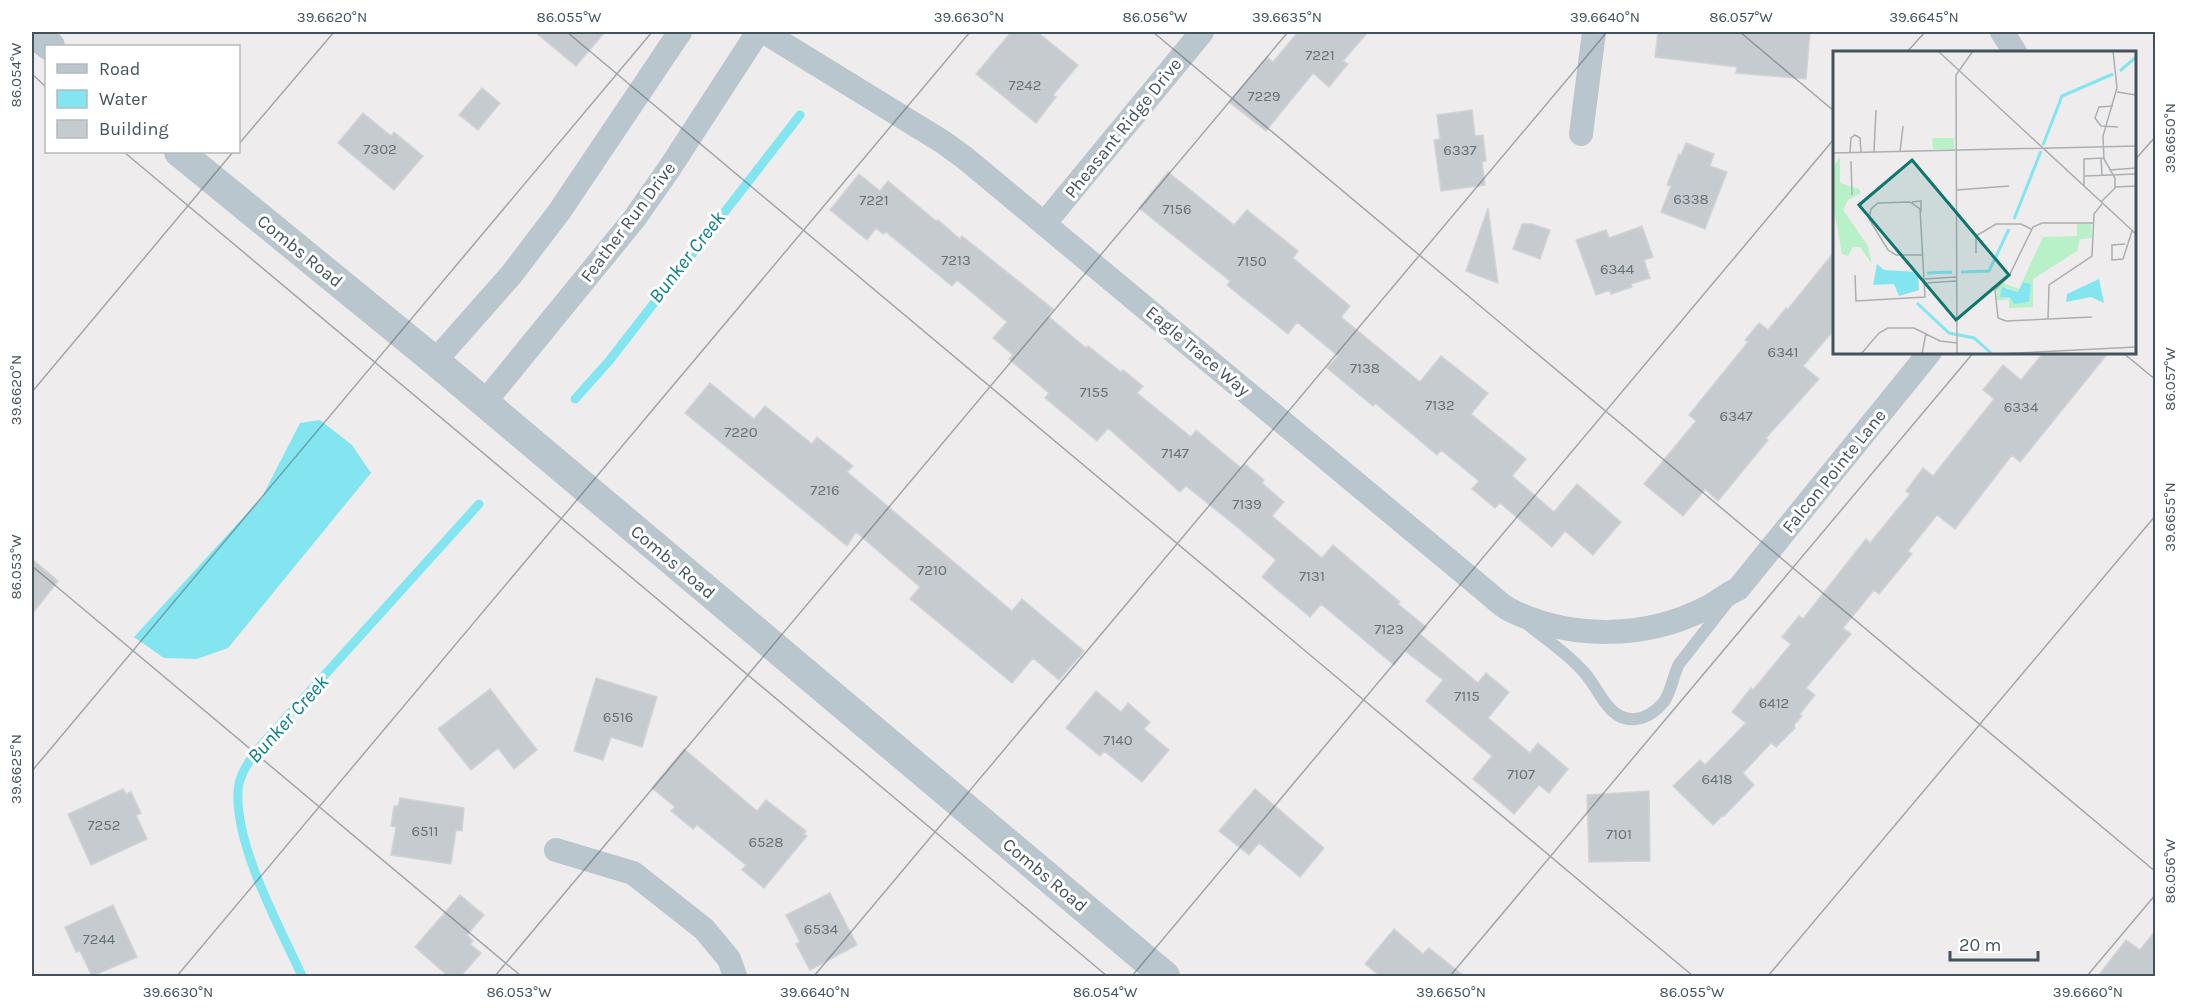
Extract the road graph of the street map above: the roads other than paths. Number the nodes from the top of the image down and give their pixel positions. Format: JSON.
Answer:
{"nodes":[{"id":1,"x":32,"y":32,"type":"edge"},
{"id":2,"x":680,"y":32,"type":"edge"},
{"id":3,"x":758,"y":32,"type":"edge"},
{"id":4,"x":764,"y":32,"type":"edge"},
{"id":5,"x":1202,"y":32,"type":"edge"},
{"id":6,"x":1594,"y":32,"type":"edge"},
{"id":7,"x":2002,"y":32,"type":"edge"},
{"id":8,"x":49,"y":45,"type":"edge"},
{"id":9,"x":2014,"y":51,"type":"edge"},
{"id":10,"x":1581,"y":134,"type":"dead end"},
{"id":11,"x":180,"y":153,"type":"edge"},
{"id":12,"x":1044,"y":224,"type":"junction"},
{"id":13,"x":1928,"y":354,"type":"edge"},
{"id":14,"x":435,"y":361,"type":"junction"},
{"id":15,"x":484,"y":403,"type":"junction"},
{"id":16,"x":1738,"y":589,"type":"junction"},
{"id":17,"x":1509,"y":610,"type":"junction"},
{"id":18,"x":1641,"y":631,"type":"joint"},
{"id":19,"x":556,"y":850,"type":"dead end"},
{"id":20,"x":735,"y":976,"type":"edge"},
{"id":21,"x":1165,"y":976,"type":"edge"}],
"edges":[{"from":1,"to":8,"type":"street"},
{"from":2,"to":14,"type":"street"},
{"from":3,"to":15,"type":"street","name":"Feather Run Drive"},
{"from":4,"to":12,"type":"street","name":"Eagle Trace Way"},
{"from":5,"to":12,"type":"street","name":"Pheasant Ridge Drive"},
{"from":6,"to":10,"type":"street"},
{"from":7,"to":9,"type":"street"},
{"from":11,"to":14,"type":"street","name":"Combs Road"},
{"from":12,"to":17,"type":"street","name":"Eagle Trace Way"},
{"from":13,"to":16,"type":"street","name":"Falcon Pointe Lane"},
{"from":14,"to":15,"type":"street","name":"Combs Road"},
{"from":15,"to":21,"type":"street","name":"Combs Road"},
{"from":16,"to":17,"type":"lane","name":"Falcon Pointe Lane"},
{"from":16,"to":18,"type":"street","name":"Falcon Pointe Lane"},
{"from":17,"to":18,"type":"street","name":"Eagle Trace Way"},
{"from":19,"to":20,"type":"street"}]}
